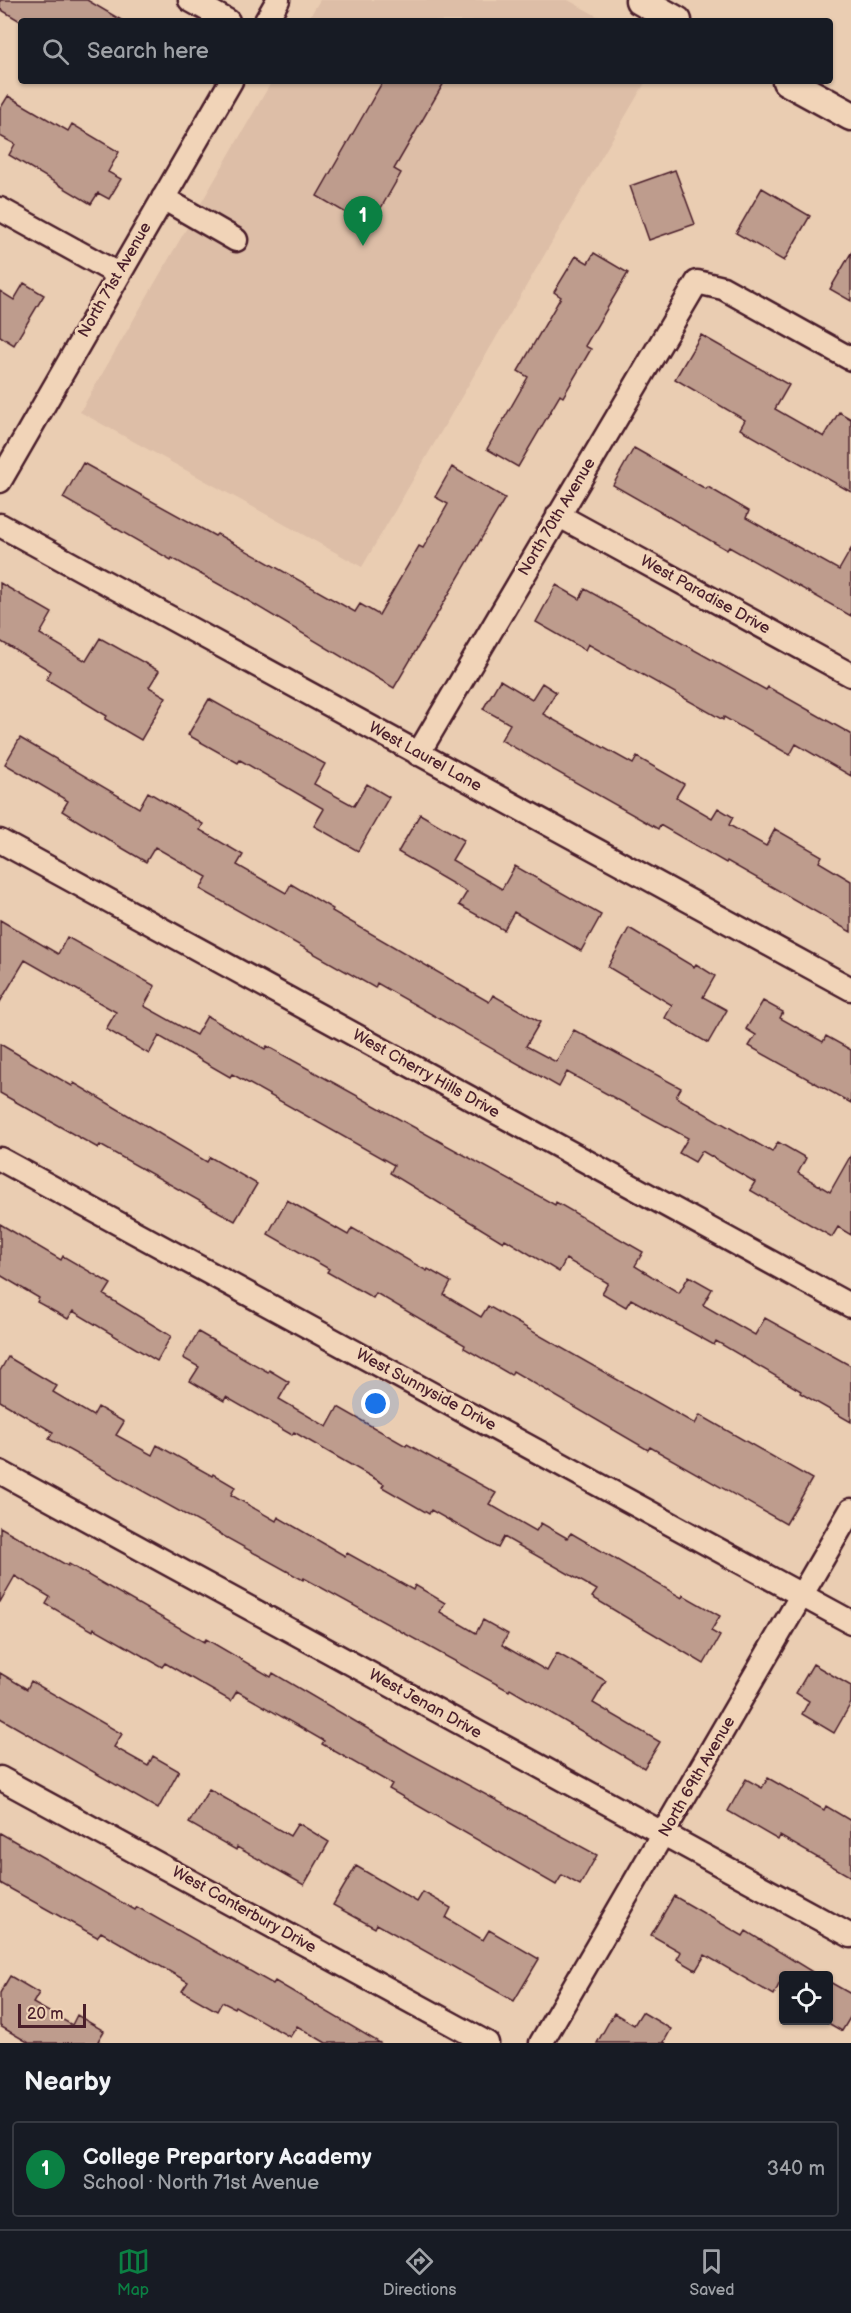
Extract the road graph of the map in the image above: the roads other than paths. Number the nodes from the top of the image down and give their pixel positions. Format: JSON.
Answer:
{"nodes":[{"id":1,"x":190,"y":0,"type":"edge"},
{"id":2,"x":278,"y":0,"type":"edge"},
{"id":3,"x":640,"y":0,"type":"edge"},
{"id":4,"x":223,"y":18,"type":"edge"},
{"id":5,"x":268,"y":18,"type":"edge"},
{"id":6,"x":672,"y":18,"type":"edge"},
{"id":7,"x":229,"y":84,"type":"edge"},
{"id":8,"x":792,"y":84,"type":"edge"},
{"id":9,"x":851,"y":116,"type":"edge"},
{"id":10,"x":163,"y":198,"type":"junction"},
{"id":11,"x":0,"y":209,"type":"edge"},
{"id":12,"x":236,"y":240,"type":"dead end"},
{"id":13,"x":118,"y":274,"type":"junction"},
{"id":14,"x":851,"y":359,"type":"edge"},
{"id":15,"x":0,"y":480,"type":"edge"},
{"id":16,"x":558,"y":514,"type":"junction"},
{"id":17,"x":0,"y":525,"type":"edge"},
{"id":18,"x":851,"y":675,"type":"edge"},
{"id":19,"x":418,"y":754,"type":"junction"},
{"id":20,"x":0,"y":841,"type":"edge"},
{"id":21,"x":851,"y":989,"type":"edge"},
{"id":22,"x":0,"y":1159,"type":"edge"},
{"id":23,"x":851,"y":1306,"type":"edge"},
{"id":24,"x":0,"y":1472,"type":"edge"},
{"id":25,"x":851,"y":1510,"type":"edge"},
{"id":26,"x":802,"y":1595,"type":"junction"},
{"id":27,"x":851,"y":1622,"type":"edge"},
{"id":28,"x":0,"y":1778,"type":"edge"},
{"id":29,"x":663,"y":1834,"type":"junction"},
{"id":30,"x":851,"y":1936,"type":"edge"},
{"id":31,"x":487,"y":2043,"type":"edge"},
{"id":32,"x":542,"y":2043,"type":"edge"}],
"edges":[{"from":1,"to":4,"type":"street"},
{"from":2,"to":5,"type":"street"},
{"from":3,"to":6,"type":"main road"},
{"from":7,"to":10,"type":"street","name":"North 71st Avenue"},
{"from":8,"to":9,"type":"main road"},
{"from":10,"to":12,"type":"street"},
{"from":10,"to":13,"type":"street","name":"North 71st Avenue"},
{"from":11,"to":13,"type":"street"},
{"from":13,"to":15,"type":"street","name":"North 71st Avenue"},
{"from":14,"to":16,"type":"street","name":"North 70th Avenue"},
{"from":16,"to":18,"type":"street","name":"West Paradise Drive"},
{"from":16,"to":19,"type":"street","name":"North 70th Avenue"},
{"from":17,"to":19,"type":"street","name":"West Laurel Lane"},
{"from":19,"to":21,"type":"street","name":"West Laurel Lane"},
{"from":20,"to":23,"type":"street","name":"West Cherry Hills Drive"},
{"from":22,"to":26,"type":"street","name":"West Sunnyside Drive"},
{"from":24,"to":29,"type":"street","name":"West Jenan Drive"},
{"from":25,"to":26,"type":"street","name":"North 69th Avenue"},
{"from":26,"to":27,"type":"street","name":"West Sunnyside Drive"},
{"from":26,"to":29,"type":"street","name":"North 69th Avenue"},
{"from":28,"to":31,"type":"street","name":"West Canterbury Drive"},
{"from":29,"to":30,"type":"street","name":"West Jenan Drive"},
{"from":29,"to":32,"type":"street","name":"North 69th Avenue"}]}
